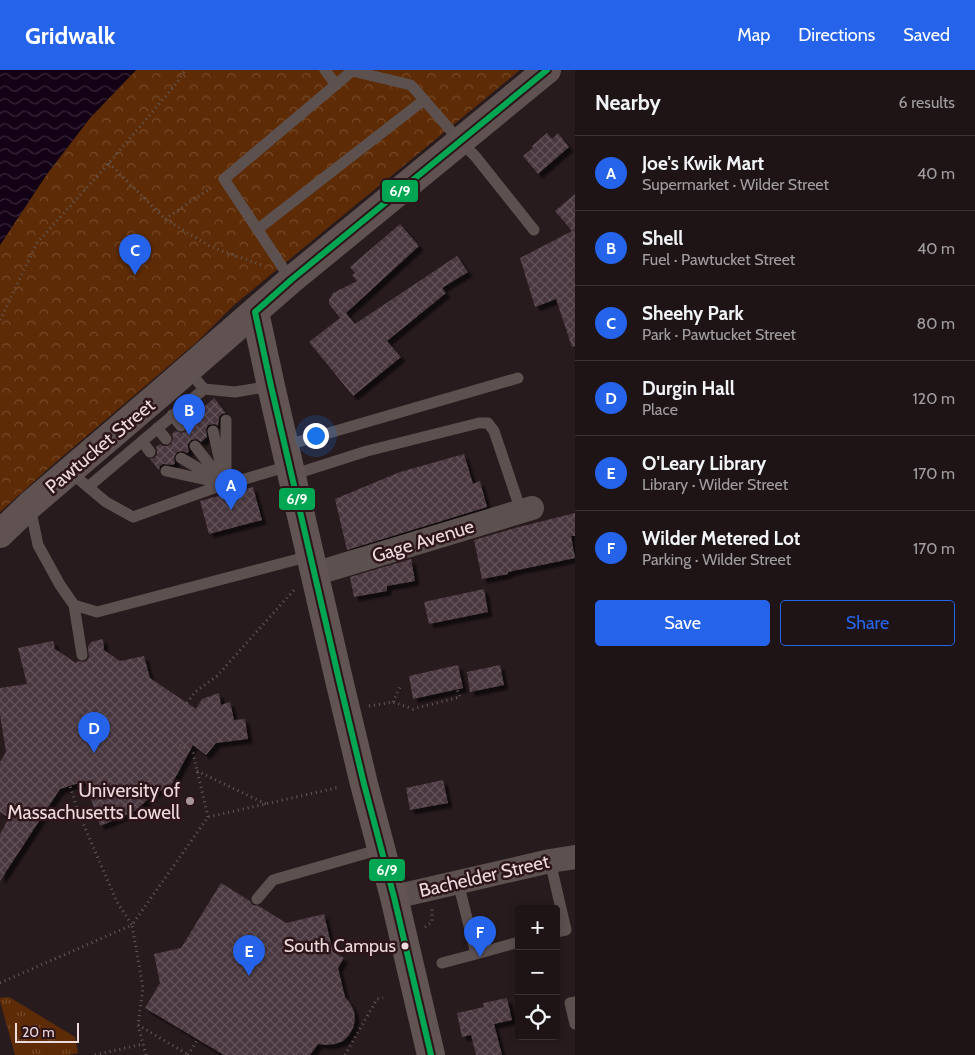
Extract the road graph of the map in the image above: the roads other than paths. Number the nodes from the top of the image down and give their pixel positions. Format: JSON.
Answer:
{"nodes":[{"id":1,"x":325,"y":70,"type":"edge"},
{"id":2,"x":547,"y":70,"type":"edge"},
{"id":3,"x":336,"y":85,"type":"junction"},
{"id":4,"x":424,"y":100,"type":"junction"},
{"id":5,"x":460,"y":141,"type":"junction"},
{"id":6,"x":258,"y":229,"type":"junction"},
{"id":7,"x":534,"y":230,"type":"dead end"},
{"id":8,"x":280,"y":274,"type":"junction"},
{"id":9,"x":255,"y":312,"type":"junction"},
{"id":10,"x":518,"y":378,"type":"dead end"},
{"id":11,"x":196,"y":379,"type":"junction"},
{"id":12,"x":271,"y":386,"type":"junction"},
{"id":13,"x":212,"y":400,"type":"dead end"},
{"id":14,"x":189,"y":401,"type":"junction"},
{"id":15,"x":198,"y":412,"type":"dead end"},
{"id":16,"x":172,"y":415,"type":"junction"},
{"id":17,"x":226,"y":420,"type":"dead end"},
{"id":18,"x":181,"y":426,"type":"dead end"},
{"id":19,"x":157,"y":428,"type":"junction"},
{"id":20,"x":213,"y":431,"type":"dead end"},
{"id":21,"x":166,"y":439,"type":"dead end"},
{"id":22,"x":142,"y":440,"type":"junction"},
{"id":23,"x":196,"y":446,"type":"dead end"},
{"id":24,"x":150,"y":452,"type":"dead end"},
{"id":25,"x":181,"y":458,"type":"dead end"},
{"id":26,"x":288,"y":462,"type":"junction"},
{"id":27,"x":166,"y":471,"type":"dead end"},
{"id":28,"x":79,"y":479,"type":"junction"},
{"id":29,"x":226,"y":484,"type":"junction"},
{"id":30,"x":30,"y":505,"type":"junction"},
{"id":31,"x":526,"y":510,"type":"joint"},
{"id":32,"x":0,"y":534,"type":"edge"},
{"id":33,"x":308,"y":571,"type":"junction"},
{"id":34,"x":74,"y":604,"type":"junction"},
{"id":35,"x":82,"y":655,"type":"dead end"},
{"id":36,"x":381,"y":849,"type":"junction"},
{"id":37,"x":575,"y":857,"type":"edge"},
{"id":38,"x":550,"y":861,"type":"junction"},
{"id":39,"x":458,"y":882,"type":"junction"},
{"id":40,"x":394,"y":897,"type":"junction"},
{"id":41,"x":257,"y":899,"type":"dead end"},
{"id":42,"x":560,"y":931,"type":"edge"},
{"id":43,"x":515,"y":943,"type":"edge"},
{"id":44,"x":476,"y":954,"type":"junction"},
{"id":45,"x":442,"y":963,"type":"dead end"},
{"id":46,"x":575,"y":1002,"type":"edge"},
{"id":47,"x":575,"y":1024,"type":"edge"},
{"id":48,"x":431,"y":1055,"type":"edge"}],
"edges":[{"from":1,"to":3,"type":"lane"},
{"from":2,"to":5,"type":"main road","name":"Pawtucket Street"},
{"from":3,"to":4,"type":"lane"},
{"from":3,"to":6,"type":"lane"},
{"from":4,"to":5,"type":"lane"},
{"from":4,"to":6,"type":"lane"},
{"from":5,"to":7,"type":"lane"},
{"from":5,"to":8,"type":"main road","name":"Pawtucket Street"},
{"from":6,"to":8,"type":"lane"},
{"from":8,"to":9,"type":"main road","name":"Pawtucket Street"},
{"from":9,"to":11,"type":"main road","name":"Pawtucket Street"},
{"from":9,"to":12,"type":"street"},
{"from":10,"to":26,"type":"lane"},
{"from":11,"to":12,"type":"lane"},
{"from":11,"to":13,"type":"lane"},
{"from":11,"to":14,"type":"lane"},
{"from":11,"to":28,"type":"main road","name":"Pawtucket Street"},
{"from":12,"to":26,"type":"street"},
{"from":14,"to":15,"type":"lane"},
{"from":14,"to":16,"type":"lane"},
{"from":16,"to":18,"type":"lane"},
{"from":16,"to":19,"type":"lane"},
{"from":17,"to":29,"type":"lane"},
{"from":19,"to":21,"type":"lane"},
{"from":19,"to":22,"type":"lane"},
{"from":20,"to":29,"type":"lane"},
{"from":22,"to":24,"type":"lane"},
{"from":22,"to":28,"type":"lane"},
{"from":23,"to":29,"type":"lane"},
{"from":25,"to":29,"type":"lane"},
{"from":26,"to":29,"type":"lane"},
{"from":26,"to":31,"type":"lane"},
{"from":26,"to":33,"type":"street"},
{"from":27,"to":29,"type":"lane"},
{"from":28,"to":29,"type":"lane"},
{"from":28,"to":30,"type":"main road","name":"Pawtucket Street"},
{"from":30,"to":32,"type":"main road","name":"Pawtucket Street"},
{"from":30,"to":34,"type":"lane"},
{"from":31,"to":33,"type":"street","name":"Gage Avenue"},
{"from":33,"to":34,"type":"lane"},
{"from":33,"to":36,"type":"street"},
{"from":34,"to":35,"type":"lane"},
{"from":36,"to":40,"type":"street"},
{"from":36,"to":41,"type":"lane"},
{"from":37,"to":38,"type":"street","name":"Bachelder Street"},
{"from":38,"to":39,"type":"street","name":"Bachelder Street"},
{"from":38,"to":42,"type":"lane"},
{"from":39,"to":40,"type":"street","name":"Bachelder Street"},
{"from":39,"to":44,"type":"lane"},
{"from":40,"to":48,"type":"street"},
{"from":43,"to":44,"type":"lane"},
{"from":44,"to":45,"type":"lane"},
{"from":46,"to":47,"type":"lane"}]}
